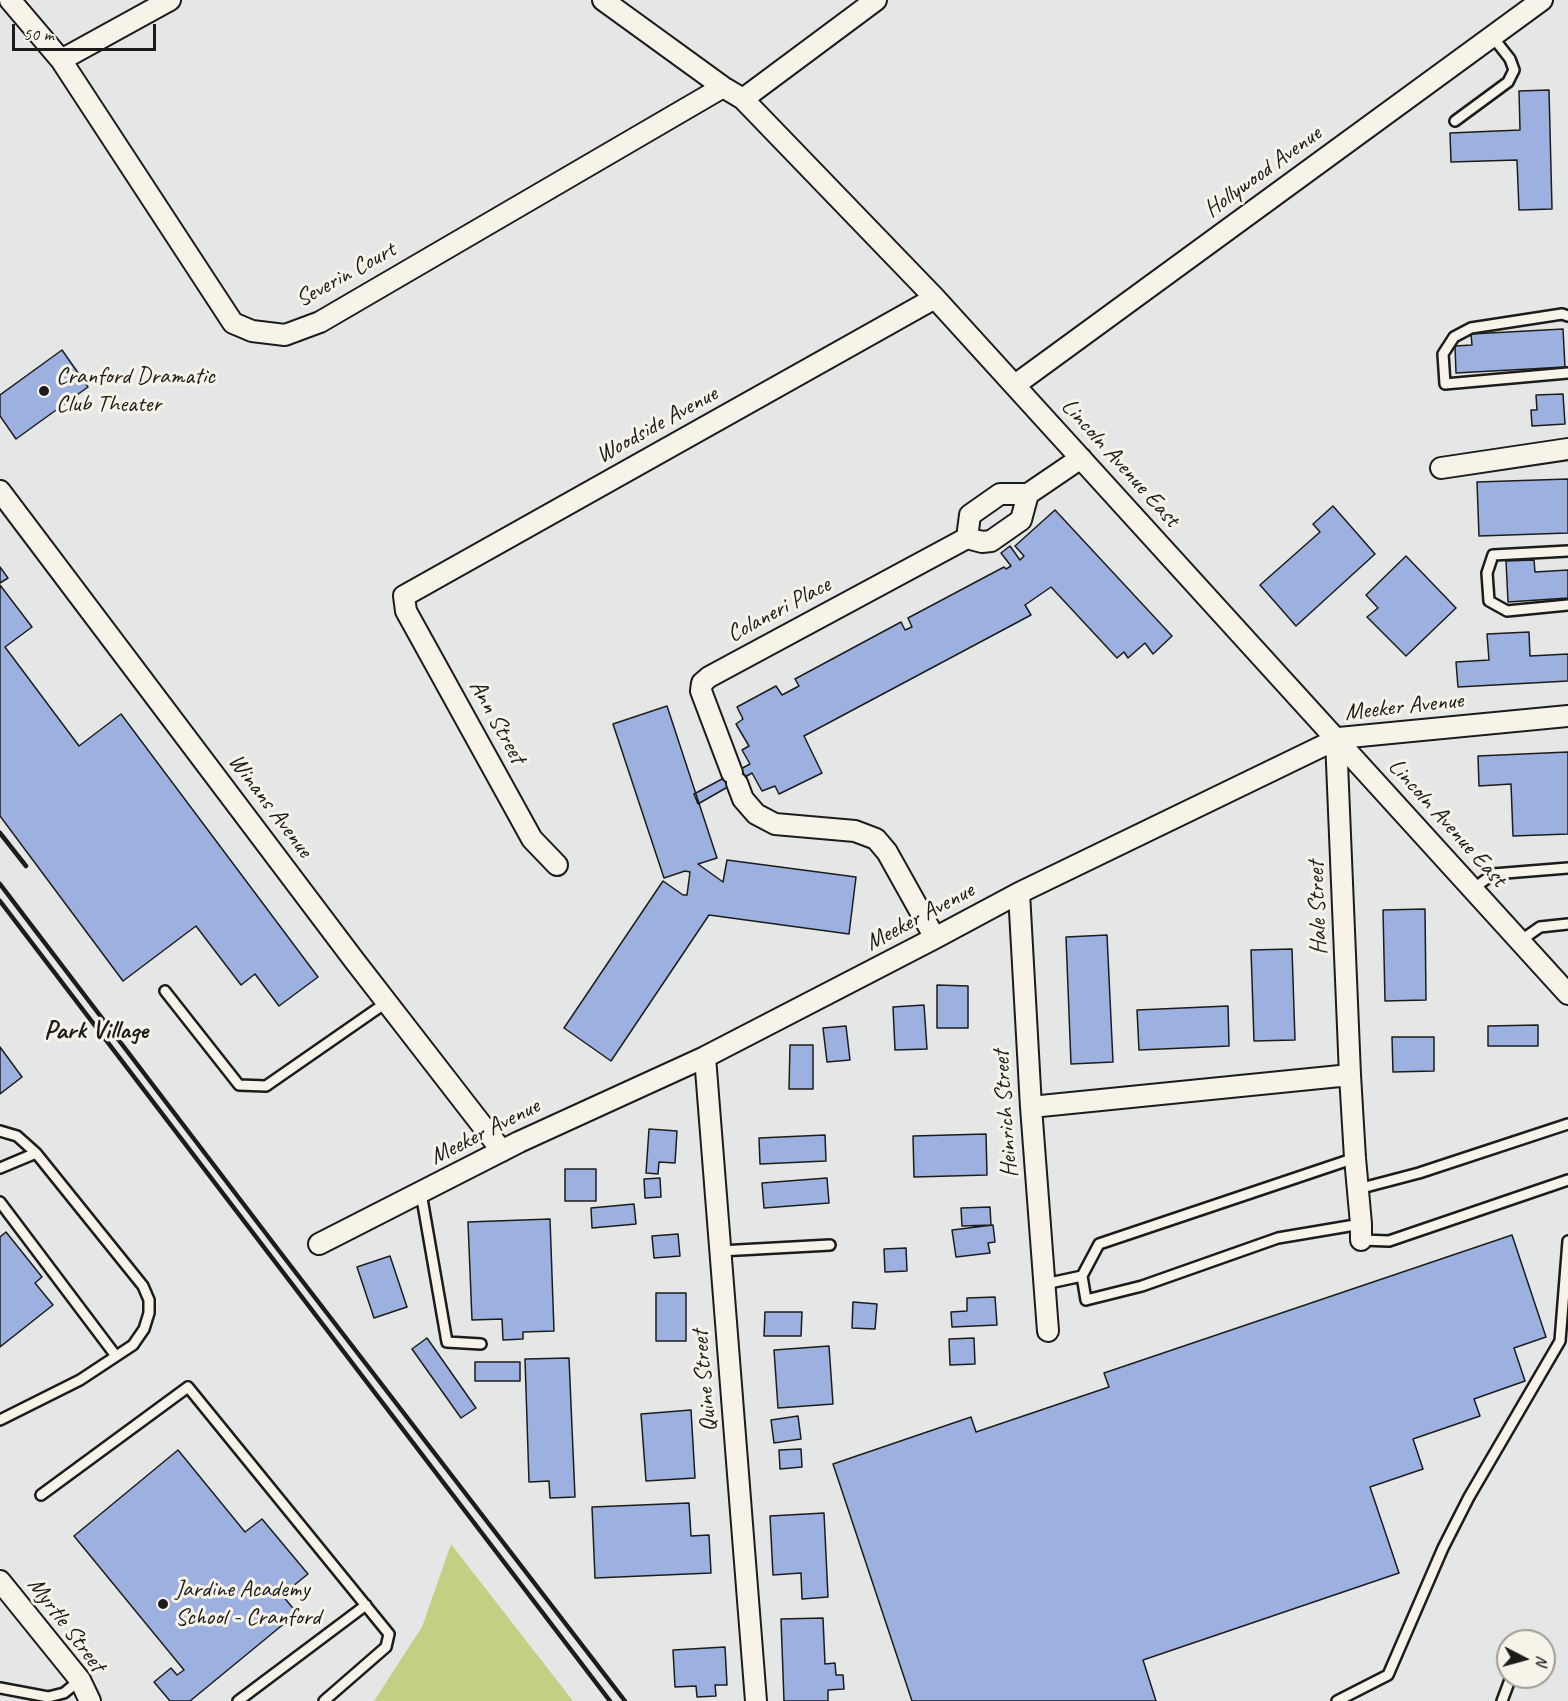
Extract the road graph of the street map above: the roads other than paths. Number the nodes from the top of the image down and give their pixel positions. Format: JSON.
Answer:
{"nodes":[{"id":1,"x":10,"y":0,"type":"edge"},
{"id":2,"x":170,"y":0,"type":"edge"},
{"id":3,"x":603,"y":0,"type":"edge"},
{"id":4,"x":876,"y":0,"type":"edge"},
{"id":5,"x":1542,"y":0,"type":"edge"},
{"id":6,"x":1492,"y":36,"type":"junction"},
{"id":7,"x":62,"y":60,"type":"junction"},
{"id":8,"x":723,"y":87,"type":"junction"},
{"id":9,"x":742,"y":99,"type":"junction"},
{"id":10,"x":1455,"y":121,"type":"dead end"},
{"id":11,"x":935,"y":298,"type":"junction"},
{"id":12,"x":1568,"y":316,"type":"edge"},
{"id":13,"x":1568,"y":373,"type":"edge"},
{"id":14,"x":1015,"y":385,"type":"junction"},
{"id":15,"x":1568,"y":449,"type":"edge"},
{"id":16,"x":1081,"y":458,"type":"junction"},
{"id":17,"x":1441,"y":468,"type":"dead end"},
{"id":18,"x":0,"y":491,"type":"edge"},
{"id":19,"x":1028,"y":494,"type":"junction"},
{"id":20,"x":967,"y":538,"type":"junction"},
{"id":21,"x":1568,"y":551,"type":"edge"},
{"id":22,"x":404,"y":596,"type":"joint"},
{"id":23,"x":1568,"y":605,"type":"edge"},
{"id":24,"x":1568,"y":716,"type":"edge"},
{"id":25,"x":1336,"y":739,"type":"junction"},
{"id":26,"x":557,"y":865,"type":"dead end"},
{"id":27,"x":1568,"y":868,"type":"edge"},
{"id":28,"x":1473,"y":889,"type":"junction"},
{"id":29,"x":1018,"y":892,"type":"junction"},
{"id":30,"x":1568,"y":924,"type":"edge"},
{"id":31,"x":935,"y":938,"type":"junction"},
{"id":32,"x":1520,"y":941,"type":"junction"},
{"id":33,"x":165,"y":992,"type":"dead end"},
{"id":34,"x":1568,"y":994,"type":"edge"},
{"id":35,"x":387,"y":1002,"type":"junction"},
{"id":36,"x":705,"y":1057,"type":"junction"},
{"id":37,"x":1350,"y":1075,"type":"junction"},
{"id":38,"x":1030,"y":1107,"type":"junction"},
{"id":39,"x":1568,"y":1125,"type":"edge"},
{"id":40,"x":0,"y":1131,"type":"edge"},
{"id":41,"x":502,"y":1150,"type":"junction"},
{"id":42,"x":36,"y":1154,"type":"junction"},
{"id":43,"x":1355,"y":1158,"type":"junction"},
{"id":44,"x":0,"y":1167,"type":"edge"},
{"id":45,"x":1568,"y":1180,"type":"edge"},
{"id":46,"x":1358,"y":1189,"type":"junction"},
{"id":47,"x":421,"y":1193,"type":"junction"},
{"id":48,"x":0,"y":1202,"type":"edge"},
{"id":49,"x":1361,"y":1232,"type":"junction"},
{"id":50,"x":1568,"y":1241,"type":"edge"},
{"id":51,"x":319,"y":1244,"type":"dead end"},
{"id":52,"x":830,"y":1245,"type":"dead end"},
{"id":53,"x":720,"y":1251,"type":"junction"},
{"id":54,"x":1082,"y":1276,"type":"junction"},
{"id":55,"x":1045,"y":1284,"type":"junction"},
{"id":56,"x":1048,"y":1331,"type":"dead end"},
{"id":57,"x":481,"y":1344,"type":"dead end"},
{"id":58,"x":116,"y":1356,"type":"junction"},
{"id":59,"x":0,"y":1419,"type":"edge"},
{"id":60,"x":41,"y":1495,"type":"dead end"},
{"id":61,"x":0,"y":1581,"type":"edge"},
{"id":62,"x":366,"y":1605,"type":"junction"},
{"id":63,"x":0,"y":1688,"type":"edge"},
{"id":64,"x":85,"y":1690,"type":"edge"},
{"id":65,"x":102,"y":1701,"type":"edge"},
{"id":66,"x":238,"y":1701,"type":"edge"},
{"id":67,"x":324,"y":1701,"type":"edge"},
{"id":68,"x":756,"y":1701,"type":"edge"},
{"id":69,"x":1337,"y":1701,"type":"edge"}],
"edges":[{"from":1,"to":7,"type":"street","name":"Severin Court"},
{"from":2,"to":7,"type":"street"},
{"from":3,"to":8,"type":"street","name":"Lincoln Avenue East"},
{"from":4,"to":9,"type":"street"},
{"from":5,"to":6,"type":"street","name":"Hollywood Avenue"},
{"from":6,"to":10,"type":"lane"},
{"from":6,"to":14,"type":"street","name":"Hollywood Avenue"},
{"from":7,"to":8,"type":"street","name":"Severin Court"},
{"from":8,"to":9,"type":"street","name":"Lincoln Avenue East"},
{"from":9,"to":11,"type":"street","name":"Lincoln Avenue East"},
{"from":11,"to":14,"type":"street","name":"Lincoln Avenue East"},
{"from":11,"to":22,"type":"street","name":"Woodside Avenue"},
{"from":12,"to":13,"type":"lane"},
{"from":14,"to":16,"type":"street","name":"Lincoln Avenue East"},
{"from":15,"to":17,"type":"street"},
{"from":16,"to":19,"type":"street"},
{"from":16,"to":25,"type":"street","name":"Lincoln Avenue East"},
{"from":18,"to":35,"type":"street","name":"Winans Avenue"},
{"from":19,"to":20,"type":"street"},
{"from":19,"to":20,"type":"street","name":"Colaneri Place"},
{"from":20,"to":31,"type":"street","name":"Colaneri Place"},
{"from":21,"to":23,"type":"lane"},
{"from":22,"to":26,"type":"street","name":"Ann Street"},
{"from":24,"to":25,"type":"street","name":"Meeker Avenue"},
{"from":25,"to":28,"type":"street","name":"Lincoln Avenue East"},
{"from":25,"to":29,"type":"street","name":"Meeker Avenue"},
{"from":25,"to":37,"type":"street","name":"Hale Street"},
{"from":27,"to":28,"type":"lane"},
{"from":28,"to":32,"type":"street","name":"Lincoln Avenue East"},
{"from":29,"to":31,"type":"street","name":"Meeker Avenue"},
{"from":29,"to":38,"type":"street","name":"Heinrich Street"},
{"from":30,"to":32,"type":"lane"},
{"from":31,"to":36,"type":"street","name":"Meeker Avenue"},
{"from":32,"to":34,"type":"street","name":"Lincoln Avenue East"},
{"from":33,"to":35,"type":"lane"},
{"from":35,"to":41,"type":"street","name":"Winans Avenue"},
{"from":36,"to":41,"type":"street","name":"Meeker Avenue"},
{"from":36,"to":53,"type":"street","name":"Quine Street"},
{"from":37,"to":38,"type":"street"},
{"from":37,"to":43,"type":"street","name":"Hale Street"},
{"from":38,"to":55,"type":"street","name":"Heinrich Street"},
{"from":39,"to":46,"type":"lane"},
{"from":40,"to":42,"type":"lane"},
{"from":41,"to":47,"type":"street","name":"Meeker Avenue"},
{"from":42,"to":44,"type":"lane"},
{"from":42,"to":58,"type":"lane"},
{"from":43,"to":46,"type":"street","name":"Hale Street"},
{"from":43,"to":54,"type":"lane"},
{"from":45,"to":49,"type":"lane"},
{"from":46,"to":49,"type":"street","name":"Hale Street"},
{"from":47,"to":51,"type":"street","name":"Meeker Avenue"},
{"from":47,"to":57,"type":"lane"},
{"from":48,"to":58,"type":"lane"},
{"from":49,"to":54,"type":"lane"},
{"from":50,"to":69,"type":"lane"},
{"from":52,"to":53,"type":"lane"},
{"from":53,"to":68,"type":"street","name":"Quine Street"},
{"from":54,"to":55,"type":"lane"},
{"from":55,"to":56,"type":"street","name":"Heinrich Street"},
{"from":58,"to":59,"type":"lane"},
{"from":60,"to":62,"type":"lane"},
{"from":61,"to":64,"type":"street","name":"Myrtle Street"},
{"from":62,"to":66,"type":"lane"},
{"from":62,"to":67,"type":"lane"},
{"from":63,"to":64,"type":"lane"},
{"from":64,"to":65,"type":"lane"}]}
